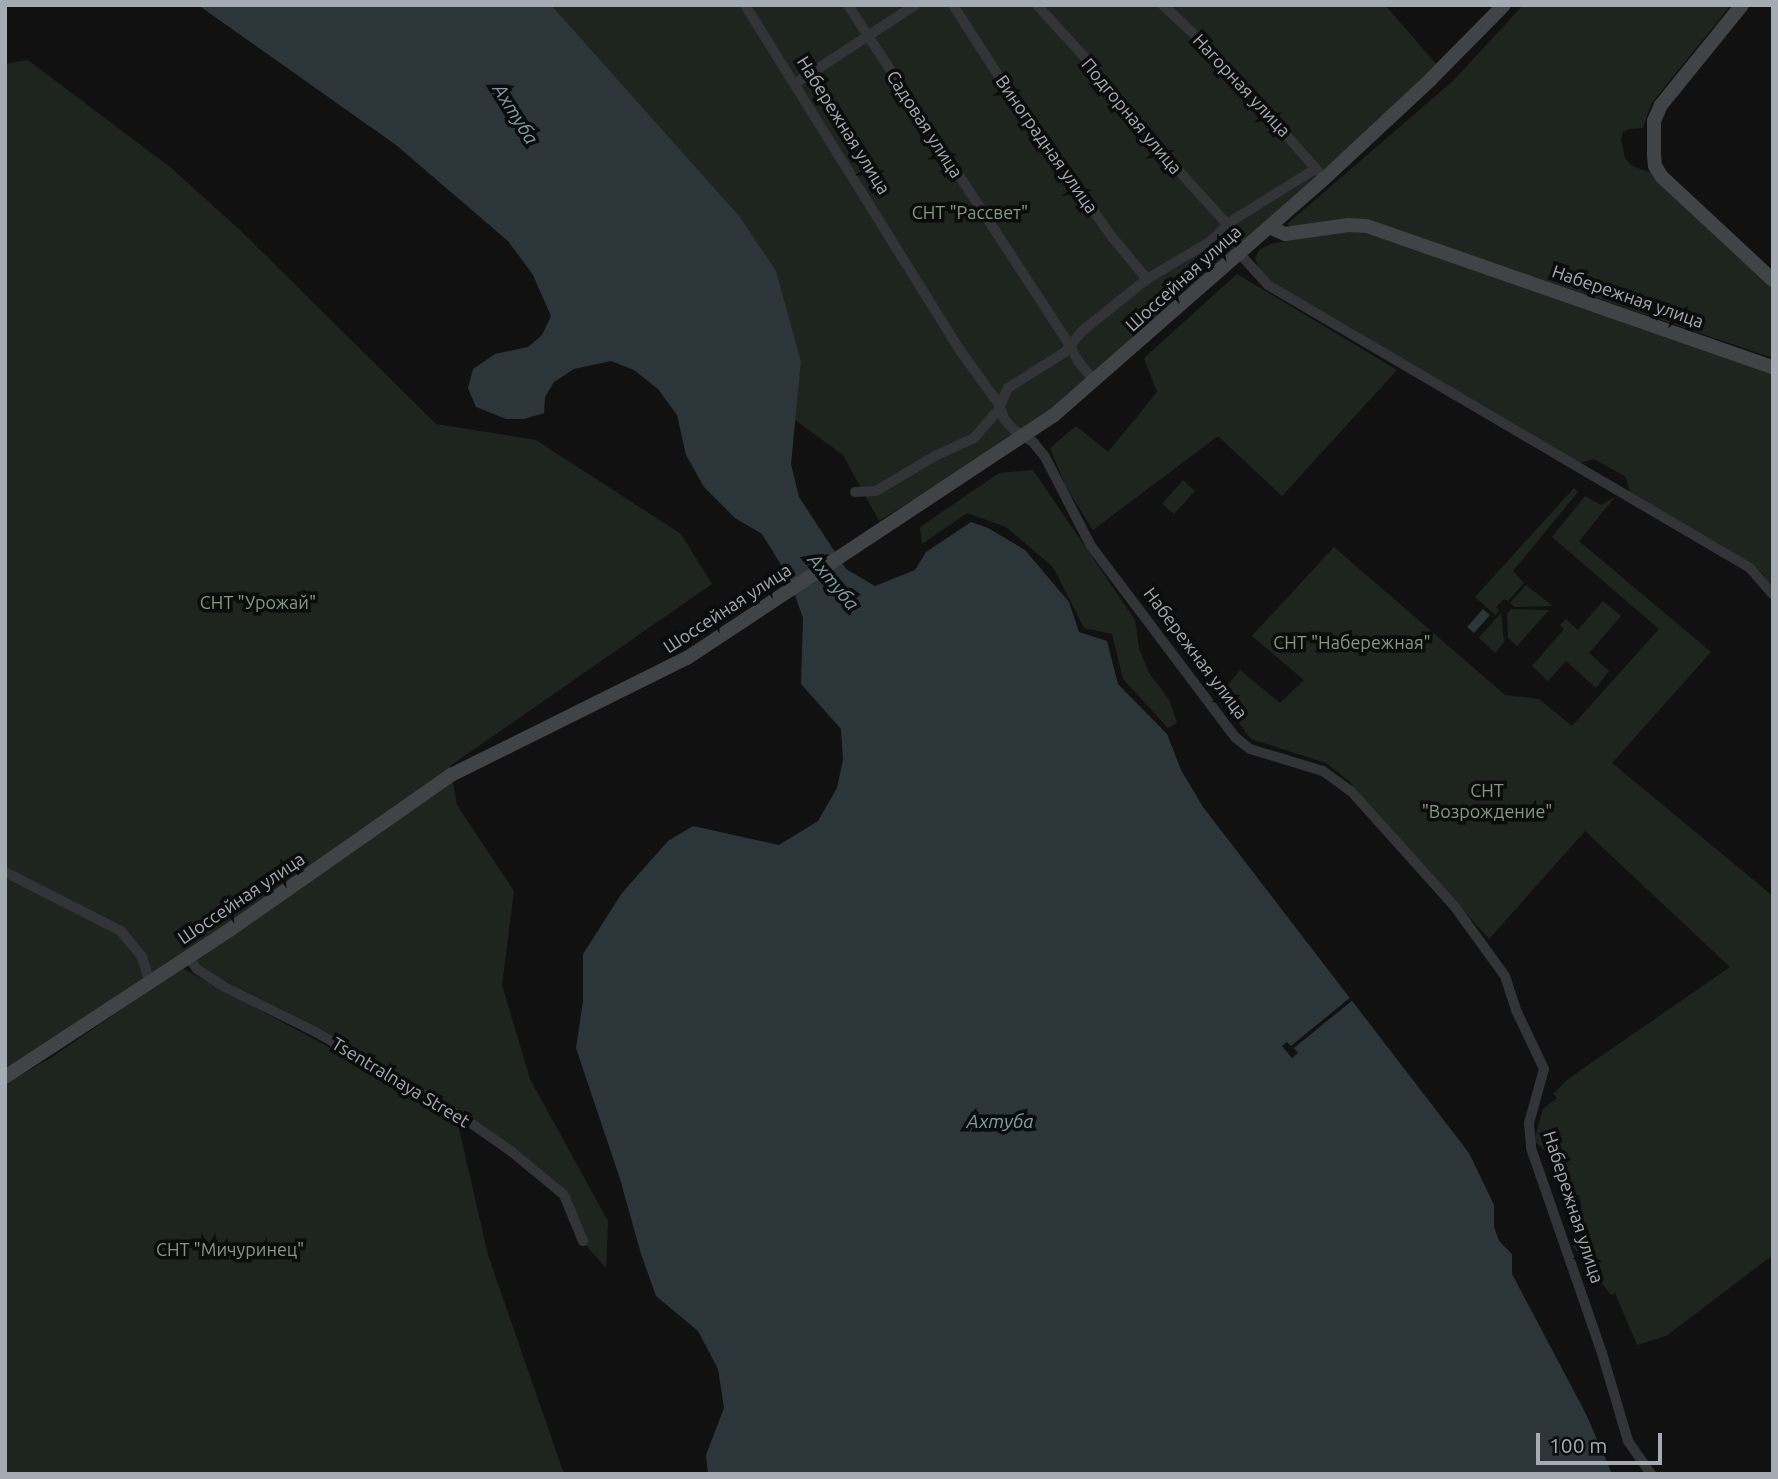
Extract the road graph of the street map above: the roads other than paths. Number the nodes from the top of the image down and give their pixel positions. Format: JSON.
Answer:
{"nodes":[{"id":1,"x":745,"y":5,"type":"edge"},
{"id":2,"x":848,"y":5,"type":"edge"},
{"id":3,"x":915,"y":5,"type":"edge"},
{"id":4,"x":953,"y":5,"type":"edge"},
{"id":5,"x":1037,"y":5,"type":"edge"},
{"id":6,"x":1163,"y":5,"type":"edge"},
{"id":7,"x":1504,"y":5,"type":"edge"},
{"id":8,"x":1742,"y":5,"type":"edge"},
{"id":9,"x":867,"y":36,"type":"junction"},
{"id":10,"x":796,"y":83,"type":"junction"},
{"id":11,"x":1320,"y":173,"type":"junction"},
{"id":12,"x":1228,"y":225,"type":"junction"},
{"id":13,"x":1269,"y":227,"type":"junction"},
{"id":14,"x":1239,"y":253,"type":"junction"},
{"id":15,"x":1147,"y":279,"type":"junction"},
{"id":16,"x":1773,"y":280,"type":"edge"},
{"id":17,"x":1070,"y":347,"type":"junction"},
{"id":18,"x":1773,"y":367,"type":"edge"},
{"id":19,"x":1095,"y":382,"type":"junction"},
{"id":20,"x":999,"y":406,"type":"junction"},
{"id":21,"x":1025,"y":435,"type":"junction"},
{"id":22,"x":855,"y":492,"type":"dead end"},
{"id":23,"x":1773,"y":594,"type":"edge"},
{"id":24,"x":5,"y":872,"type":"edge"},
{"id":25,"x":188,"y":957,"type":"junction"},
{"id":26,"x":150,"y":983,"type":"junction"},
{"id":27,"x":5,"y":1077,"type":"edge"},
{"id":28,"x":583,"y":1241,"type":"dead end"},
{"id":29,"x":1650,"y":1474,"type":"edge"}],
"edges":[{"from":1,"to":10,"type":"street","name":"Набережная улица"},
{"from":2,"to":9,"type":"street","name":"Садовая улица"},
{"from":3,"to":9,"type":"street"},
{"from":4,"to":15,"type":"street","name":"Виноградная улица"},
{"from":5,"to":12,"type":"street","name":"Подгорная улица"},
{"from":6,"to":11,"type":"street","name":"Нагорная улица"},
{"from":7,"to":11,"type":"street","name":"Шоссейная улица"},
{"from":8,"to":16,"type":"street"},
{"from":9,"to":10,"type":"street"},
{"from":9,"to":17,"type":"street","name":"Садовая улица"},
{"from":10,"to":20,"type":"street","name":"Набережная улица"},
{"from":11,"to":12,"type":"street"},
{"from":11,"to":13,"type":"street","name":"Шоссейная улица"},
{"from":12,"to":15,"type":"street"},
{"from":13,"to":14,"type":"street","name":"Шоссейная улица"},
{"from":13,"to":18,"type":"street","name":"Набережная улица"},
{"from":14,"to":19,"type":"street","name":"Шоссейная улица"},
{"from":14,"to":23,"type":"street"},
{"from":15,"to":17,"type":"street"},
{"from":17,"to":19,"type":"street","name":"Садовая улица"},
{"from":17,"to":20,"type":"street"},
{"from":19,"to":21,"type":"street","name":"Шоссейная улица"},
{"from":20,"to":21,"type":"street","name":"Набережная улица"},
{"from":20,"to":22,"type":"street"},
{"from":21,"to":25,"type":"street","name":"Шоссейная улица"},
{"from":21,"to":29,"type":"street","name":"Набережная улица"},
{"from":24,"to":26,"type":"street"},
{"from":25,"to":26,"type":"street","name":"Шоссейная улица"},
{"from":25,"to":28,"type":"street","name":"Tsentralnaya Street"},
{"from":26,"to":27,"type":"street","name":"Шоссейная улица"}]}
